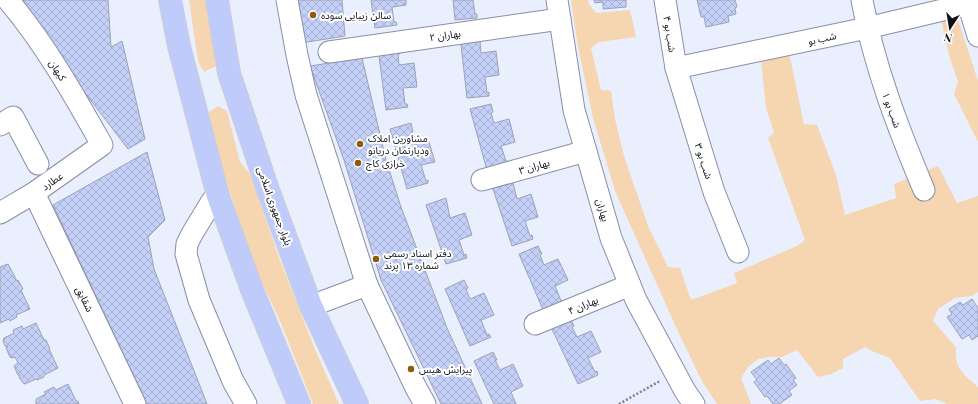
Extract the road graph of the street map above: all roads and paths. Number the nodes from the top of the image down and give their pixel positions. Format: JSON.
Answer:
{"nodes":[{"id":1,"x":8,"y":0,"type":"edge"},
{"id":2,"x":170,"y":0,"type":"edge"},
{"id":3,"x":217,"y":0,"type":"edge"},
{"id":4,"x":286,"y":0,"type":"edge"},
{"id":5,"x":665,"y":0,"type":"edge"},
{"id":6,"x":862,"y":0,"type":"edge"},
{"id":7,"x":967,"y":2,"type":"edge"},
{"id":8,"x":559,"y":9,"type":"edge"},
{"id":9,"x":867,"y":28,"type":"junction"},
{"id":10,"x":978,"y":36,"type":"edge"},
{"id":11,"x":329,"y":52,"type":"dead end"},
{"id":12,"x":676,"y":68,"type":"junction"},
{"id":13,"x":0,"y":125,"type":"edge"},
{"id":14,"x":102,"y":145,"type":"joint"},
{"id":15,"x":586,"y":151,"type":"junction"},
{"id":16,"x":38,"y":164,"type":"dead end"},
{"id":17,"x":482,"y":180,"type":"dead end"},
{"id":18,"x":924,"y":190,"type":"dead end"},
{"id":19,"x":34,"y":193,"type":"junction"},
{"id":20,"x":218,"y":196,"type":"junction"},
{"id":21,"x":0,"y":213,"type":"edge"},
{"id":22,"x":738,"y":252,"type":"dead end"},
{"id":23,"x":367,"y":285,"type":"junction"},
{"id":24,"x":630,"y":285,"type":"junction"},
{"id":25,"x":311,"y":306,"type":"junction"},
{"id":26,"x":535,"y":324,"type":"dead end"},
{"id":27,"x":675,"y":372,"type":"junction"},
{"id":28,"x":135,"y":404,"type":"edge"},
{"id":29,"x":246,"y":404,"type":"edge"},
{"id":30,"x":299,"y":404,"type":"edge"},
{"id":31,"x":357,"y":404,"type":"edge"},
{"id":32,"x":425,"y":404,"type":"edge"},
{"id":33,"x":619,"y":404,"type":"edge"},
{"id":34,"x":694,"y":404,"type":"edge"}],
"edges":[{"from":1,"to":14,"type":"street","name":"کیهان"},
{"from":2,"to":20,"type":"main road"},
{"from":3,"to":25,"type":"main road","name":"بلوار جمهوری اسلامی"},
{"from":4,"to":23,"type":"street"},
{"from":5,"to":12,"type":"street","name":"شب بو ۴"},
{"from":6,"to":9,"type":"street","name":"شب بو ۱"},
{"from":7,"to":9,"type":"street","name":"شب بو"},
{"from":7,"to":10,"type":"street"},
{"from":8,"to":11,"type":"street","name":"بهاران ۲"},
{"from":8,"to":15,"type":"street","name":"بهاران"},
{"from":9,"to":12,"type":"street","name":"شب بو"},
{"from":9,"to":18,"type":"street","name":"شب بو ۱"},
{"from":12,"to":22,"type":"street","name":"شب بو ۳"},
{"from":13,"to":16,"type":"street"},
{"from":14,"to":19,"type":"street","name":"عطارد"},
{"from":15,"to":17,"type":"street","name":"بهاران ۳"},
{"from":15,"to":24,"type":"street","name":"بهاران"},
{"from":19,"to":21,"type":"street","name":"عطارد"},
{"from":19,"to":28,"type":"street","name":"شقایق"},
{"from":20,"to":29,"type":"street"},
{"from":20,"to":30,"type":"main road"},
{"from":23,"to":25,"type":"street"},
{"from":23,"to":32,"type":"street"},
{"from":24,"to":26,"type":"street","name":"بهاران ۴"},
{"from":24,"to":27,"type":"street","name":"بهاران"},
{"from":25,"to":31,"type":"main road","name":"بلوار جمهوری اسلامی"},
{"from":27,"to":33,"type":"path"},
{"from":27,"to":34,"type":"street","name":"بهاران"}]}
